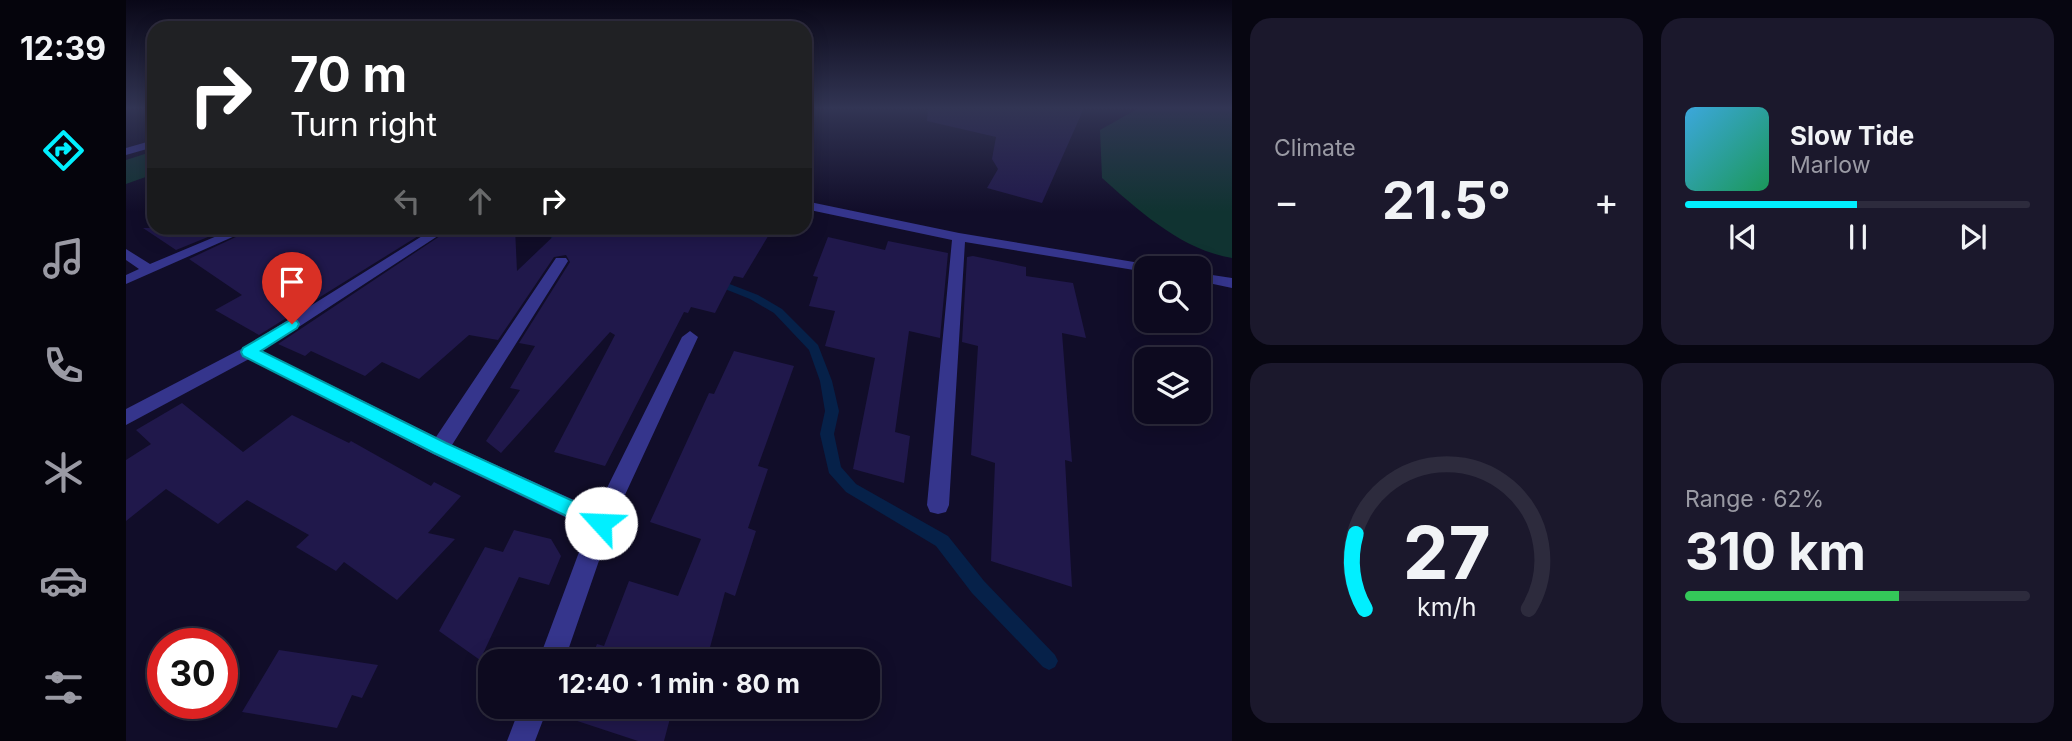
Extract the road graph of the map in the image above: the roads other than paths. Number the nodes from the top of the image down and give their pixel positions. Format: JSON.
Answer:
{"nodes":[{"id":1,"x":147,"y":145,"type":"edge"},
{"id":2,"x":126,"y":152,"type":"edge"},
{"id":3,"x":812,"y":206,"type":"edge"},
{"id":4,"x":230,"y":235,"type":"edge"},
{"id":5,"x":432,"y":235,"type":"edge"},
{"id":6,"x":959,"y":237,"type":"junction"},
{"id":7,"x":126,"y":253,"type":"edge"},
{"id":8,"x":561,"y":261,"type":"dead end"},
{"id":9,"x":1134,"y":266,"type":"edge"},
{"id":10,"x":149,"y":270,"type":"junction"},
{"id":11,"x":1211,"y":279,"type":"edge"},
{"id":12,"x":126,"y":280,"type":"edge"},
{"id":13,"x":1232,"y":283,"type":"edge"},
{"id":14,"x":690,"y":337,"type":"dead end"},
{"id":15,"x":249,"y":352,"type":"junction"},
{"id":16,"x":126,"y":418,"type":"edge"},
{"id":17,"x":440,"y":448,"type":"junction"},
{"id":18,"x":938,"y":505,"type":"dead end"},
{"id":19,"x":601,"y":523,"type":"junction"},
{"id":20,"x":556,"y":649,"type":"edge"},
{"id":21,"x":529,"y":719,"type":"edge"},
{"id":22,"x":521,"y":741,"type":"edge"}],
"edges":[{"from":1,"to":2,"type":"street"},
{"from":3,"to":6,"type":"street"},
{"from":4,"to":10,"type":"street"},
{"from":5,"to":15,"type":"street"},
{"from":6,"to":9,"type":"street"},
{"from":6,"to":18,"type":"street"},
{"from":7,"to":10,"type":"street"},
{"from":8,"to":17,"type":"street"},
{"from":10,"to":12,"type":"street"},
{"from":11,"to":13,"type":"street"},
{"from":14,"to":19,"type":"street"},
{"from":15,"to":16,"type":"street"},
{"from":15,"to":17,"type":"street"},
{"from":17,"to":19,"type":"street"},
{"from":19,"to":20,"type":"street"},
{"from":21,"to":22,"type":"street"}]}
